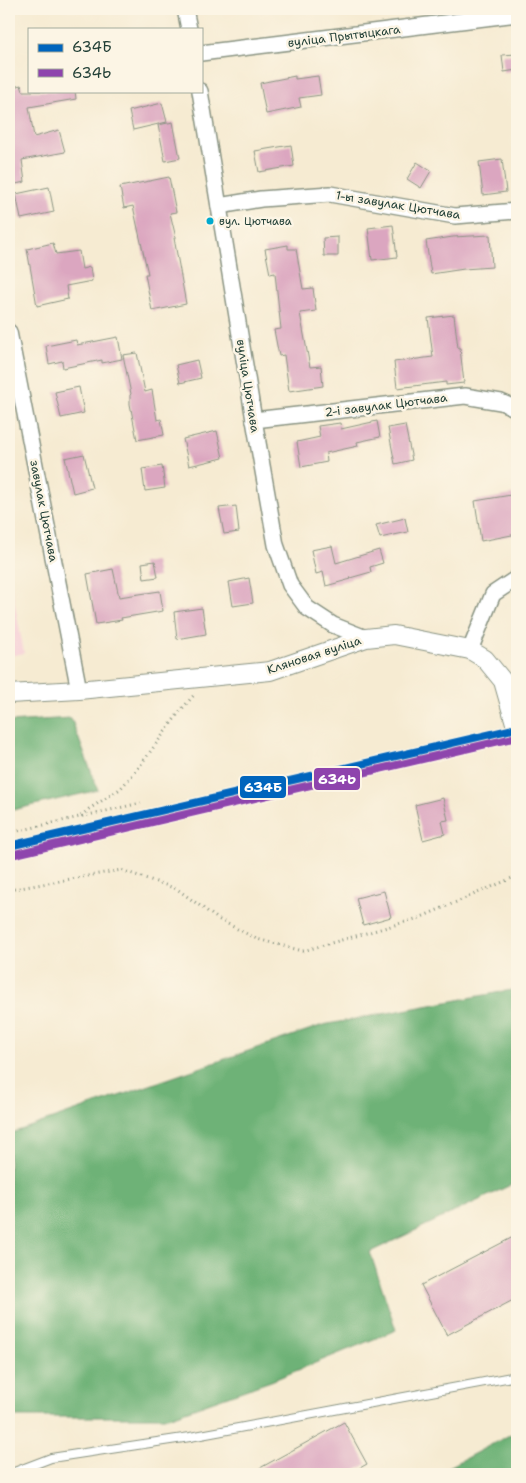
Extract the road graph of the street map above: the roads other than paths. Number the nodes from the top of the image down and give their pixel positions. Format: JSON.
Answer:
{"nodes":[{"id":1,"x":185,"y":9,"type":"edge"},
{"id":2,"x":517,"y":14,"type":"edge"},
{"id":3,"x":189,"y":28,"type":"edge"},
{"id":4,"x":202,"y":53,"type":"edge"},
{"id":5,"x":200,"y":92,"type":"edge"},
{"id":6,"x":219,"y":206,"type":"junction"},
{"id":7,"x":517,"y":211,"type":"edge"},
{"id":8,"x":9,"y":332,"type":"edge"},
{"id":9,"x":517,"y":409,"type":"edge"},
{"id":10,"x":254,"y":420,"type":"junction"},
{"id":11,"x":517,"y":578,"type":"edge"},
{"id":12,"x":366,"y":638,"type":"junction"},
{"id":13,"x":470,"y":650,"type":"junction"},
{"id":14,"x":79,"y":690,"type":"junction"},
{"id":15,"x":9,"y":694,"type":"edge"},
{"id":16,"x":517,"y":730,"type":"edge"},
{"id":17,"x":517,"y":1376,"type":"edge"},
{"id":18,"x":9,"y":1474,"type":"edge"}],
"edges":[{"from":1,"to":3,"type":"street"},
{"from":2,"to":4,"type":"street","name":"вуліца Прытыцкага"},
{"from":5,"to":6,"type":"street","name":"вуліца Цютчава"},
{"from":6,"to":7,"type":"street","name":"1-ы завулак Цютчава"},
{"from":6,"to":10,"type":"street","name":"вуліца Цютчава"},
{"from":8,"to":14,"type":"street","name":"завулак Цютчава"},
{"from":9,"to":10,"type":"street","name":"2-і завулак Цютчава"},
{"from":10,"to":12,"type":"street","name":"вуліца Цютчава"},
{"from":11,"to":13,"type":"street"},
{"from":12,"to":13,"type":"street","name":"Кляновая вуліца"},
{"from":12,"to":14,"type":"street","name":"Кляновая вуліца"},
{"from":13,"to":16,"type":"street"},
{"from":14,"to":15,"type":"street","name":"Кляновая вуліца"},
{"from":17,"to":18,"type":"lane"}]}
